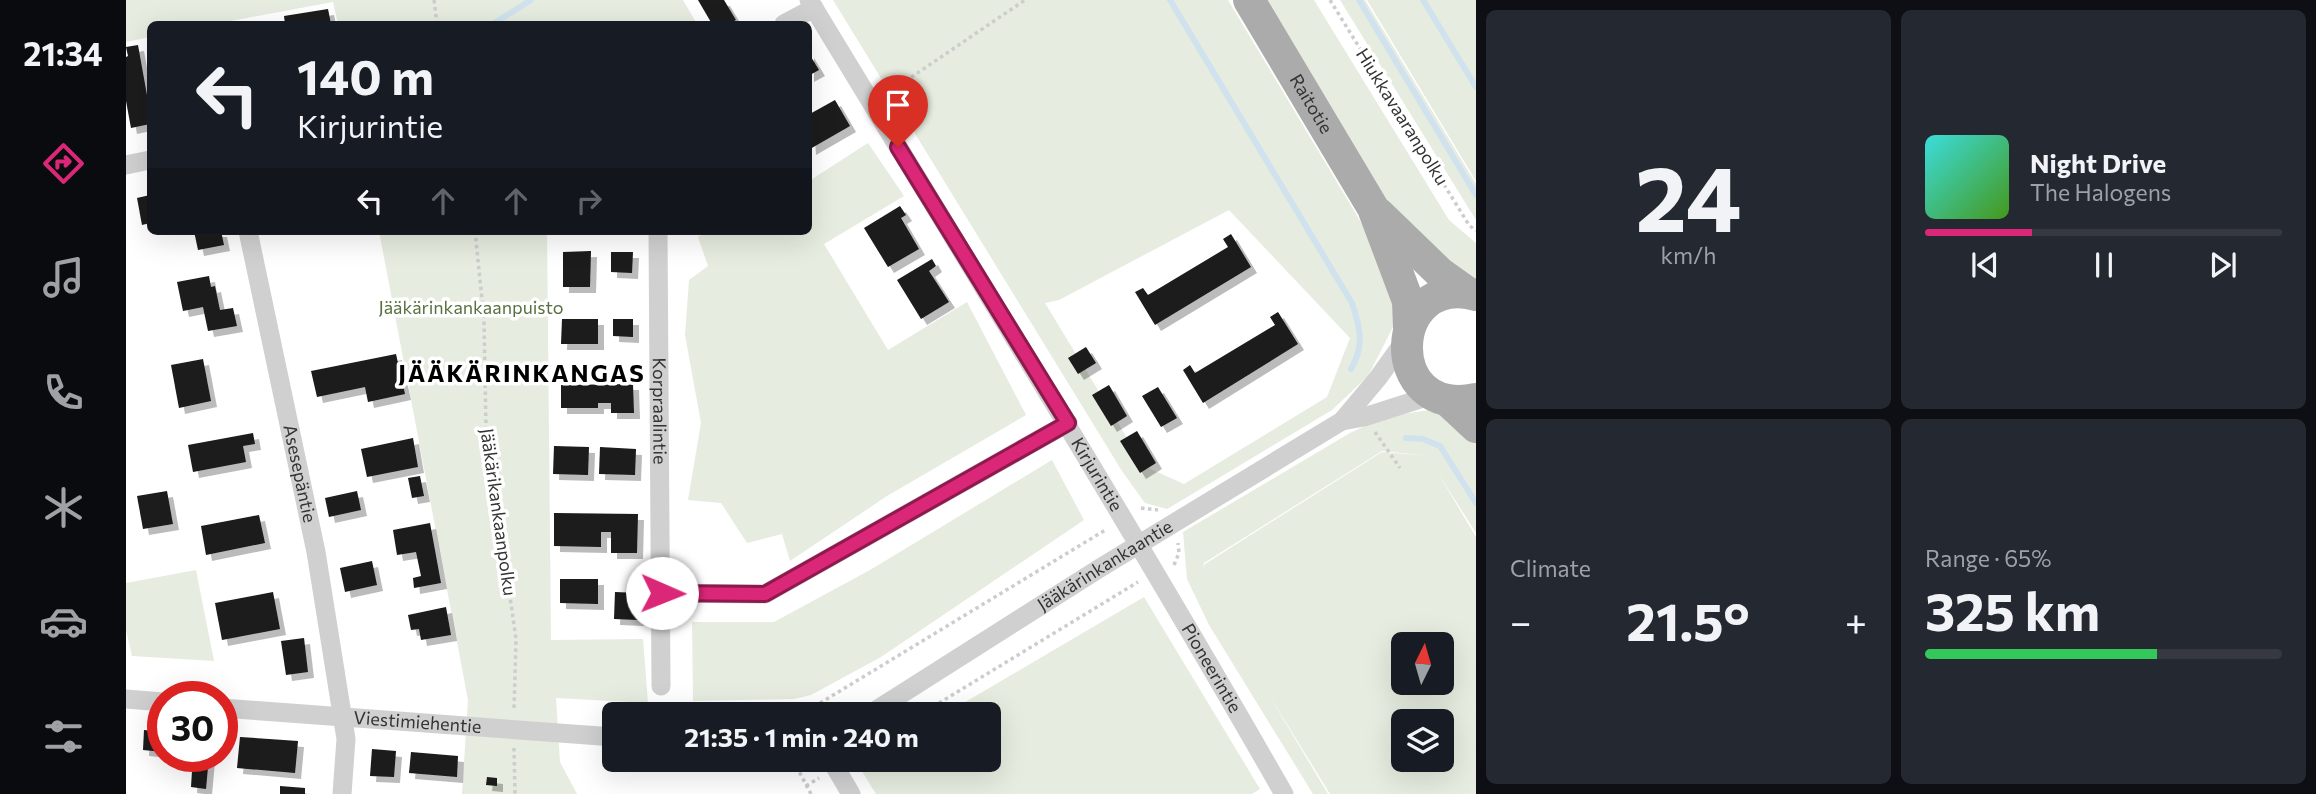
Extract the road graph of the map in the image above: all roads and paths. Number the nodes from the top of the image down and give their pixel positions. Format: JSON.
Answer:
{"nodes":[{"id":1,"x":434,"y":0,"type":"edge"},
{"id":2,"x":1025,"y":0,"type":"edge"},
{"id":3,"x":1249,"y":0,"type":"edge"},
{"id":4,"x":1330,"y":0,"type":"edge"},
{"id":5,"x":811,"y":4,"type":"edge"},
{"id":6,"x":437,"y":21,"type":"edge"},
{"id":7,"x":788,"y":21,"type":"edge"},
{"id":8,"x":886,"y":94,"type":"dead end"},
{"id":9,"x":147,"y":161,"type":"edge"},
{"id":10,"x":126,"y":165,"type":"edge"},
{"id":11,"x":1373,"y":208,"type":"junction"},
{"id":12,"x":1476,"y":232,"type":"edge"},
{"id":13,"x":249,"y":235,"type":"edge"},
{"id":14,"x":475,"y":235,"type":"edge"},
{"id":15,"x":658,"y":235,"type":"edge"},
{"id":16,"x":1472,"y":294,"type":"edge"},
{"id":17,"x":1407,"y":333,"type":"junction"},
{"id":18,"x":1452,"y":398,"type":"edge"},
{"id":19,"x":1364,"y":417,"type":"junction"},
{"id":20,"x":1342,"y":421,"type":"junction"},
{"id":21,"x":1068,"y":423,"type":"junction"},
{"id":22,"x":1476,"y":426,"type":"edge"},
{"id":23,"x":1400,"y":468,"type":"dead end"},
{"id":24,"x":1141,"y":508,"type":"dead end"},
{"id":25,"x":1125,"y":519,"type":"junction"},
{"id":26,"x":1140,"y":544,"type":"junction"},
{"id":27,"x":1174,"y":562,"type":"dead end"},
{"id":28,"x":1155,"y":572,"type":"junction"},
{"id":29,"x":662,"y":593,"type":"junction"},
{"id":30,"x":662,"y":686,"type":"dead end"},
{"id":31,"x":126,"y":699,"type":"edge"},
{"id":32,"x":147,"y":701,"type":"edge"},
{"id":33,"x":822,"y":702,"type":"edge"},
{"id":34,"x":889,"y":702,"type":"edge"},
{"id":35,"x":941,"y":702,"type":"edge"},
{"id":36,"x":238,"y":709,"type":"edge"},
{"id":37,"x":343,"y":719,"type":"junction"},
{"id":38,"x":513,"y":730,"type":"junction"},
{"id":39,"x":602,"y":736,"type":"edge"},
{"id":40,"x":799,"y":772,"type":"edge"},
{"id":41,"x":838,"y":772,"type":"edge"},
{"id":42,"x":342,"y":794,"type":"edge"},
{"id":43,"x":515,"y":794,"type":"edge"},
{"id":44,"x":811,"y":794,"type":"edge"},
{"id":45,"x":850,"y":794,"type":"edge"},
{"id":46,"x":1284,"y":794,"type":"edge"}],
"edges":[{"from":1,"to":6,"type":"path"},
{"from":2,"to":8,"type":"path"},
{"from":3,"to":11,"type":"main road","name":"Raitotie"},
{"from":4,"to":12,"type":"path","name":"Hiukkavaaranpolku"},
{"from":5,"to":7,"type":"street","name":"Kirjurintie"},
{"from":5,"to":21,"type":"street","name":"Kirjurintie"},
{"from":9,"to":10,"type":"street"},
{"from":11,"to":16,"type":"main road","name":"Raitotie"},
{"from":11,"to":17,"type":"main road","name":"Raitotie"},
{"from":13,"to":37,"type":"street","name":"Asesepäntie"},
{"from":14,"to":38,"type":"path","name":"Jääkärikankaanpolku"},
{"from":15,"to":29,"type":"street","name":"Korpraalintie"},
{"from":16,"to":17,"type":"main road","name":"Raitotie"},
{"from":17,"to":18,"type":"main road","name":"Raitotie"},
{"from":17,"to":20,"type":"street","name":"Jääkärinkankaantie"},
{"from":18,"to":19,"type":"street","name":"Jääkärinkankaantie"},
{"from":18,"to":22,"type":"main road","name":"Raitotie"},
{"from":19,"to":20,"type":"street","name":"Jääkärinkankaantie"},
{"from":19,"to":23,"type":"path"},
{"from":20,"to":26,"type":"street","name":"Jääkärinkankaantie"},
{"from":21,"to":25,"type":"street","name":"Kirjurintie"},
{"from":21,"to":29,"type":"street"},
{"from":24,"to":25,"type":"path"},
{"from":25,"to":26,"type":"street","name":"Kirjurintie"},
{"from":25,"to":33,"type":"path"},
{"from":26,"to":28,"type":"street","name":"Pioneerintie"},
{"from":26,"to":34,"type":"street","name":"Jääkärinkankaantie"},
{"from":27,"to":28,"type":"path"},
{"from":28,"to":35,"type":"path"},
{"from":28,"to":46,"type":"street","name":"Pioneerintie"},
{"from":29,"to":30,"type":"street","name":"Korpraalintie"},
{"from":31,"to":32,"type":"street"},
{"from":36,"to":37,"type":"street","name":"Viestimiehentie"},
{"from":37,"to":38,"type":"street","name":"Viestimiehentie"},
{"from":37,"to":42,"type":"street","name":"Asesepäntie"},
{"from":38,"to":39,"type":"street","name":"Viestimiehentie"},
{"from":38,"to":43,"type":"path","name":"Jääkärikankaanpolku"},
{"from":40,"to":44,"type":"path"},
{"from":41,"to":45,"type":"street"}]}
